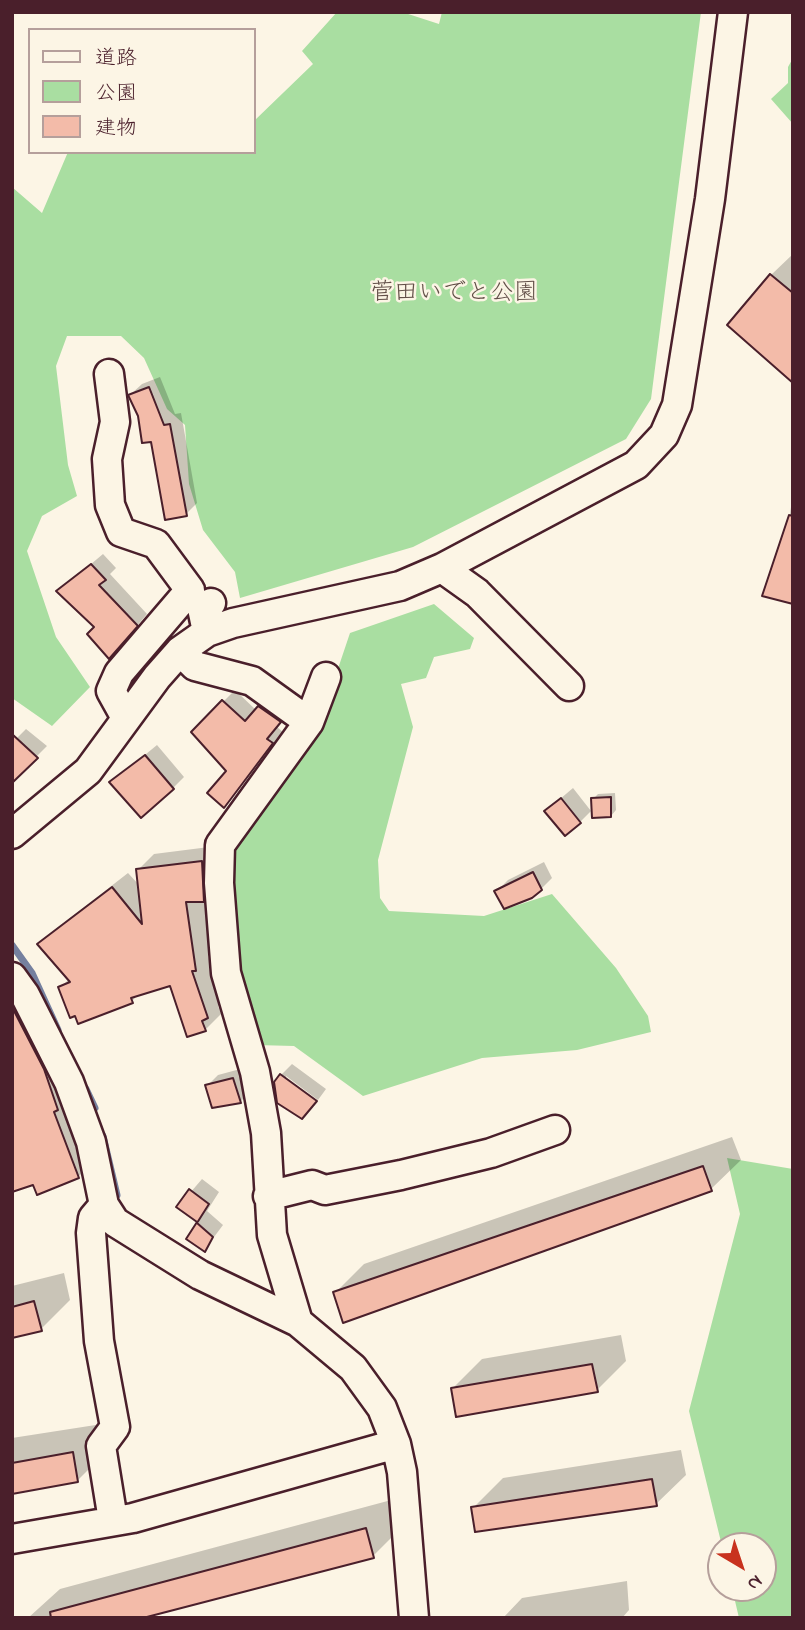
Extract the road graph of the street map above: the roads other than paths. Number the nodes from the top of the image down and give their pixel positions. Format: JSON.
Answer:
{"nodes":[{"id":1,"x":733,"y":12,"type":"edge"},
{"id":2,"x":109,"y":374,"type":"dead end"},
{"id":3,"x":442,"y":568,"type":"junction"},
{"id":4,"x":211,"y":603,"type":"dead end"},
{"id":5,"x":207,"y":632,"type":"junction"},
{"id":6,"x":180,"y":651,"type":"junction"},
{"id":7,"x":326,"y":677,"type":"dead end"},
{"id":8,"x":569,"y":686,"type":"dead end"},
{"id":9,"x":126,"y":718,"type":"junction"},
{"id":10,"x":309,"y":722,"type":"junction"},
{"id":11,"x":12,"y":834,"type":"edge"},
{"id":12,"x":17,"y":993,"type":"edge"},
{"id":13,"x":555,"y":1130,"type":"dead end"},
{"id":14,"x":268,"y":1196,"type":"junction"},
{"id":15,"x":104,"y":1205,"type":"junction"},
{"id":16,"x":298,"y":1322,"type":"junction"},
{"id":17,"x":396,"y":1444,"type":"junction"},
{"id":18,"x":113,"y":1520,"type":"junction"},
{"id":19,"x":12,"y":1539,"type":"edge"},
{"id":20,"x":414,"y":1618,"type":"edge"}],
"edges":[{"from":1,"to":3,"type":"street"},
{"from":2,"to":9,"type":"street"},
{"from":3,"to":5,"type":"street"},
{"from":3,"to":8,"type":"street"},
{"from":4,"to":5,"type":"street"},
{"from":5,"to":6,"type":"street"},
{"from":6,"to":9,"type":"street"},
{"from":6,"to":10,"type":"street"},
{"from":7,"to":10,"type":"street"},
{"from":9,"to":11,"type":"street"},
{"from":10,"to":14,"type":"street"},
{"from":12,"to":15,"type":"street"},
{"from":13,"to":14,"type":"street"},
{"from":14,"to":16,"type":"street"},
{"from":15,"to":16,"type":"street"},
{"from":15,"to":18,"type":"street"},
{"from":16,"to":17,"type":"street"},
{"from":17,"to":18,"type":"street"},
{"from":17,"to":20,"type":"street"},
{"from":18,"to":19,"type":"street"}]}
